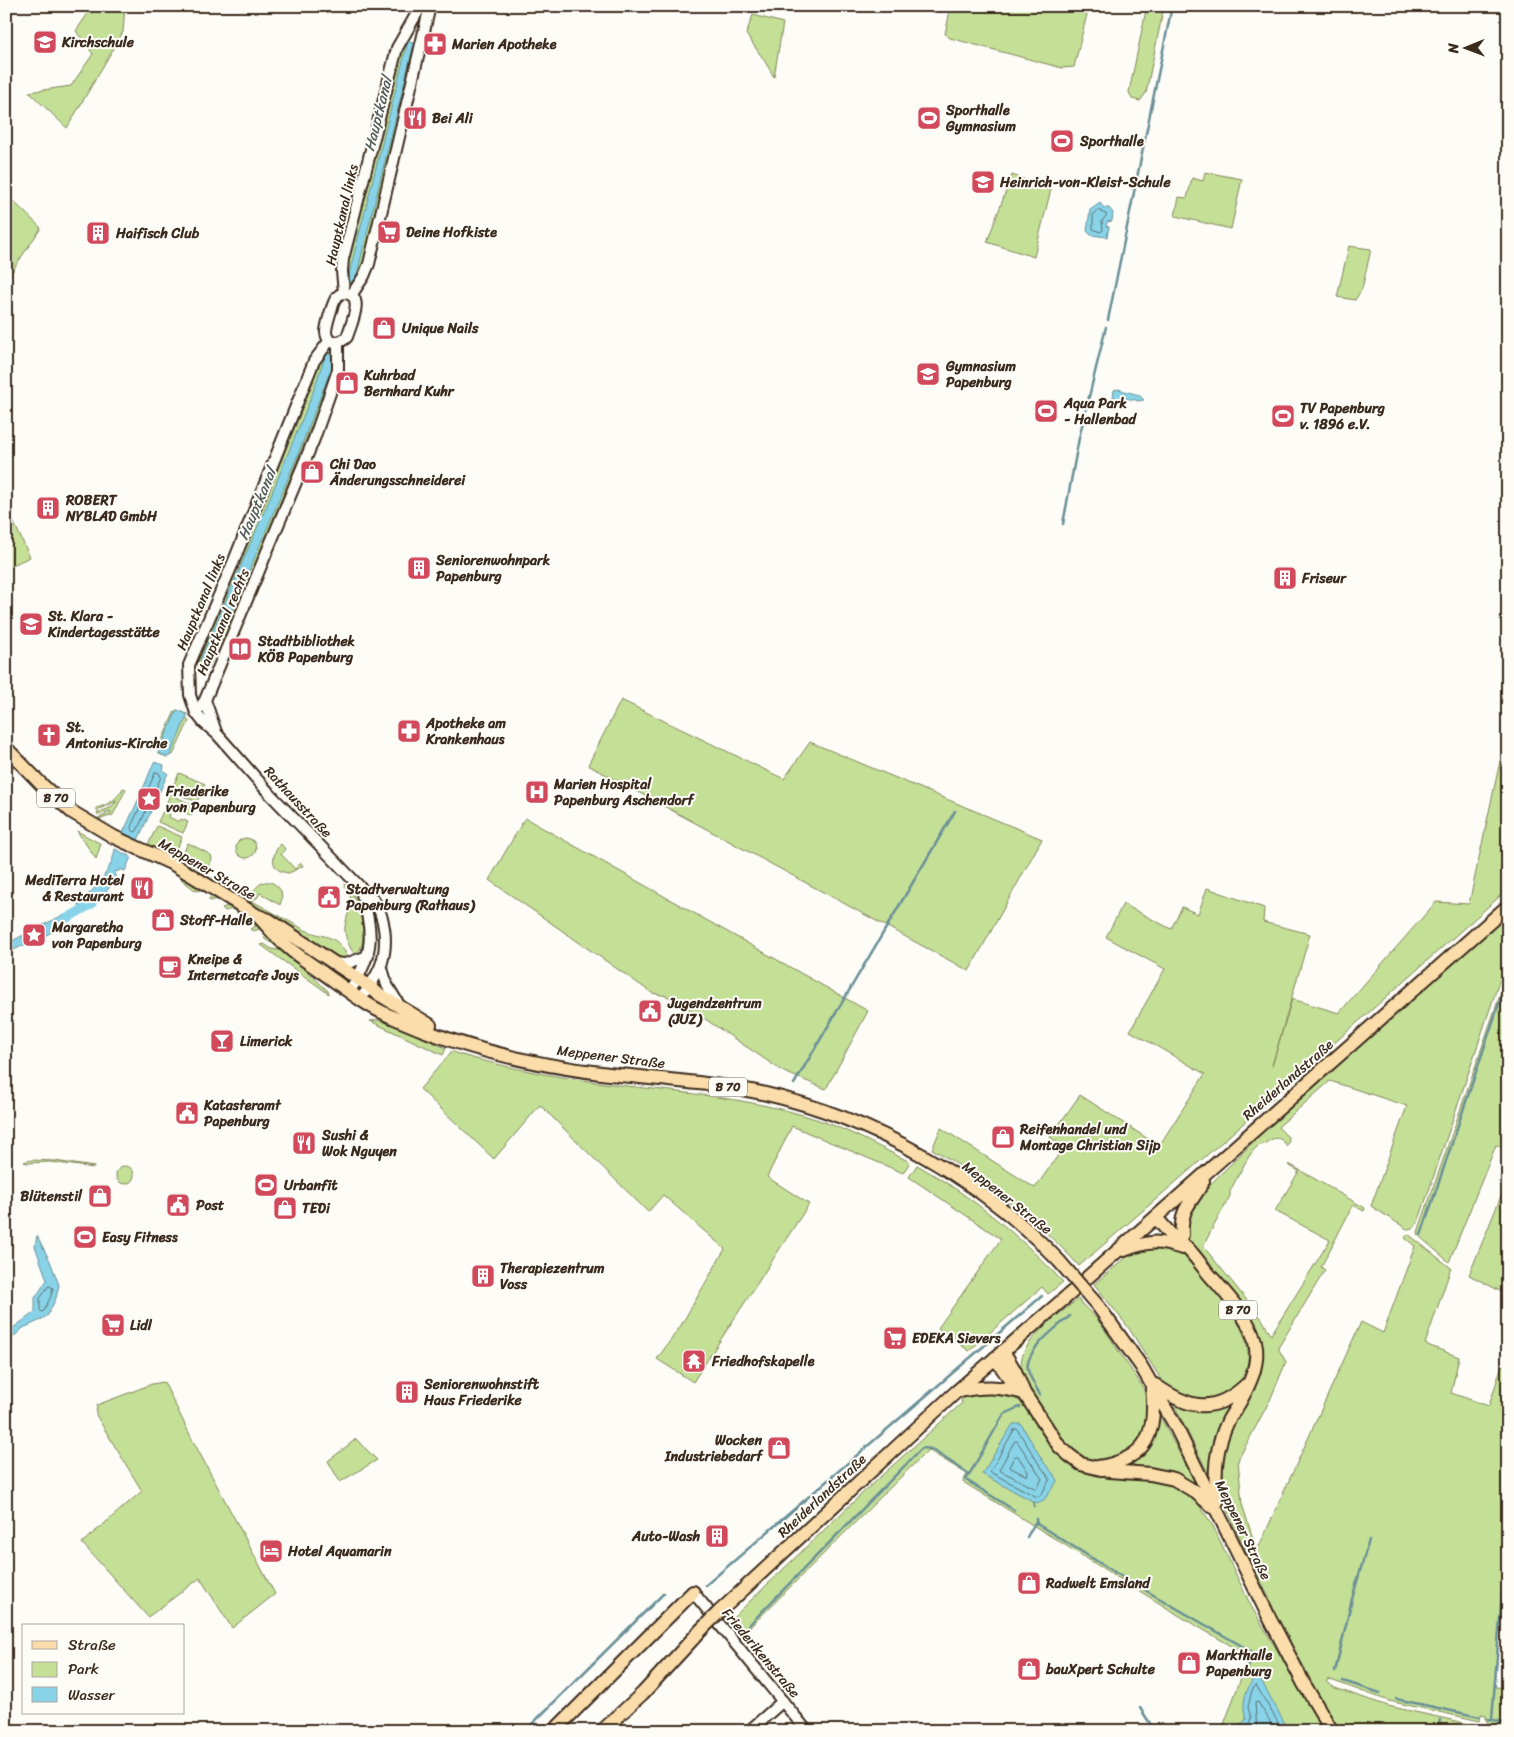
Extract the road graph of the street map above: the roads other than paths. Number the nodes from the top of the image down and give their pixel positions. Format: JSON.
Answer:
{"nodes":[{"id":1,"x":421,"y":6,"type":"edge"},
{"id":2,"x":430,"y":6,"type":"edge"},
{"id":3,"x":407,"y":29,"type":"junction"},
{"id":4,"x":423,"y":40,"type":"junction"},
{"id":5,"x":348,"y":294,"type":"junction"},
{"id":6,"x":334,"y":342,"type":"junction"},
{"id":7,"x":205,"y":700,"type":"junction"},
{"id":8,"x":196,"y":713,"type":"junction"},
{"id":9,"x":217,"y":734,"type":"junction"},
{"id":10,"x":6,"y":748,"type":"edge"},
{"id":11,"x":360,"y":888,"type":"junction"},
{"id":12,"x":1508,"y":906,"type":"edge"},
{"id":13,"x":258,"y":916,"type":"junction"},
{"id":14,"x":368,"y":956,"type":"junction"},
{"id":15,"x":333,"y":963,"type":"junction"},
{"id":16,"x":381,"y":964,"type":"junction"},
{"id":17,"x":357,"y":978,"type":"junction"},
{"id":18,"x":369,"y":986,"type":"junction"},
{"id":19,"x":350,"y":991,"type":"junction"},
{"id":20,"x":361,"y":999,"type":"junction"},
{"id":21,"x":402,"y":1008,"type":"junction"},
{"id":22,"x":467,"y":1046,"type":"junction"},
{"id":23,"x":1208,"y":1171,"type":"junction"},
{"id":24,"x":1160,"y":1214,"type":"junction"},
{"id":25,"x":1182,"y":1235,"type":"junction"},
{"id":26,"x":1189,"y":1250,"type":"junction"},
{"id":27,"x":1117,"y":1252,"type":"junction"},
{"id":28,"x":1088,"y":1277,"type":"dead end"},
{"id":29,"x":1072,"y":1292,"type":"dead end"},
{"id":30,"x":999,"y":1355,"type":"junction"},
{"id":31,"x":1151,"y":1382,"type":"junction"},
{"id":32,"x":1249,"y":1382,"type":"junction"},
{"id":33,"x":956,"y":1392,"type":"junction"},
{"id":34,"x":1024,"y":1393,"type":"junction"},
{"id":35,"x":1093,"y":1467,"type":"junction"},
{"id":36,"x":1218,"y":1512,"type":"junction"},
{"id":37,"x":693,"y":1592,"type":"joint"},
{"id":38,"x":643,"y":1693,"type":"junction"},
{"id":39,"x":783,"y":1701,"type":"junction"},
{"id":40,"x":554,"y":1731,"type":"edge"},
{"id":41,"x":602,"y":1731,"type":"edge"},
{"id":42,"x":612,"y":1731,"type":"edge"},
{"id":43,"x":749,"y":1731,"type":"edge"},
{"id":44,"x":807,"y":1731,"type":"edge"},
{"id":45,"x":1332,"y":1731,"type":"edge"}],
"edges":[{"from":1,"to":3,"type":"street","name":"Hauptkanal links"},
{"from":2,"to":4,"type":"street"},
{"from":3,"to":4,"type":"street"},
{"from":3,"to":5,"type":"street","name":"Hauptkanal links"},
{"from":4,"to":5,"type":"street"},
{"from":5,"to":6,"type":"street","name":"Hauptkanal rechts"},
{"from":5,"to":6,"type":"street","name":"Hauptkanal links"},
{"from":6,"to":7,"type":"street","name":"Hauptkanal rechts"},
{"from":6,"to":8,"type":"street","name":"Hauptkanal links"},
{"from":7,"to":8,"type":"street","name":"Hauptkanal rechts"},
{"from":7,"to":9,"type":"street","name":"Rathausstraße"},
{"from":8,"to":9,"type":"street","name":"Rathausstraße"},
{"from":9,"to":11,"type":"street","name":"Rathausstraße"},
{"from":10,"to":13,"type":"main road","name":"Meppener Straße","number":"B 70"},
{"from":11,"to":14,"type":"street"},
{"from":11,"to":16,"type":"street","name":"Rathausstraße"},
{"from":12,"to":23,"type":"main road","name":"Rheiderlandstraße"},
{"from":13,"to":15,"type":"main road","name":"Meppener Straße","number":"B 70"},
{"from":13,"to":19,"type":"main road","name":"Meppener Straße","number":"B 70"},
{"from":14,"to":15,"type":"street"},
{"from":14,"to":17,"type":"street"},
{"from":15,"to":17,"type":"main road","name":"Meppener Straße","number":"B 70"},
{"from":16,"to":18,"type":"street","name":"Rathausstraße"},
{"from":16,"to":21,"type":"street","number":"B 70"},
{"from":17,"to":18,"type":"main road","name":"Meppener Straße","number":"B 70"},
{"from":17,"to":19,"type":"street"},
{"from":18,"to":20,"type":"street","name":"Rathausstraße"},
{"from":18,"to":21,"type":"main road","name":"Meppener Straße","number":"B 70"},
{"from":19,"to":20,"type":"main road","name":"Meppener Straße","number":"B 70"},
{"from":20,"to":22,"type":"main road","name":"Meppener Straße","number":"B 70"},
{"from":21,"to":22,"type":"main road","name":"Meppener Straße","number":"B 70"},
{"from":22,"to":31,"type":"main road","name":"Meppener Straße","number":"B 70","bridge":true},
{"from":23,"to":24,"type":"main road","name":"Rheiderlandstraße"},
{"from":23,"to":25,"type":"main road"},
{"from":24,"to":25,"type":"main road","number":"B 70"},
{"from":24,"to":26,"type":"main road","number":"B 70"},
{"from":24,"to":27,"type":"main road","name":"Rheiderlandstraße"},
{"from":25,"to":26,"type":"main road","number":"B 70"},
{"from":26,"to":27,"type":"main road"},
{"from":26,"to":32,"type":"main road","number":"B 70"},
{"from":27,"to":28,"type":"main road","name":"Rheiderlandstraße"},
{"from":29,"to":30,"type":"main road","name":"Rheiderlandstraße"},
{"from":30,"to":33,"type":"main road","name":"Rheiderlandstraße"},
{"from":30,"to":34,"type":"main road","number":"B 70"},
{"from":31,"to":32,"type":"main road","number":"B 70"},
{"from":31,"to":35,"type":"main road","number":"B 70"},
{"from":31,"to":36,"type":"main road","name":"Meppener Straße","number":"B 70"},
{"from":32,"to":36,"type":"main road","number":"B 70"},
{"from":33,"to":34,"type":"main road"},
{"from":33,"to":38,"type":"main road","name":"Rheiderlandstraße","bridge":true},
{"from":34,"to":35,"type":"main road","number":"B 70"},
{"from":35,"to":36,"type":"main road","number":"B 70"},
{"from":36,"to":45,"type":"main road","name":"Meppener Straße","number":"B 70"},
{"from":37,"to":39,"type":"street","name":"Friederikenstraße"},
{"from":37,"to":40,"type":"main road"},
{"from":38,"to":41,"type":"main road","name":"Rheiderlandstraße"},
{"from":38,"to":42,"type":"main road"},
{"from":39,"to":43,"type":"street"},
{"from":39,"to":44,"type":"street","name":"Friederikenstraße"}]}
